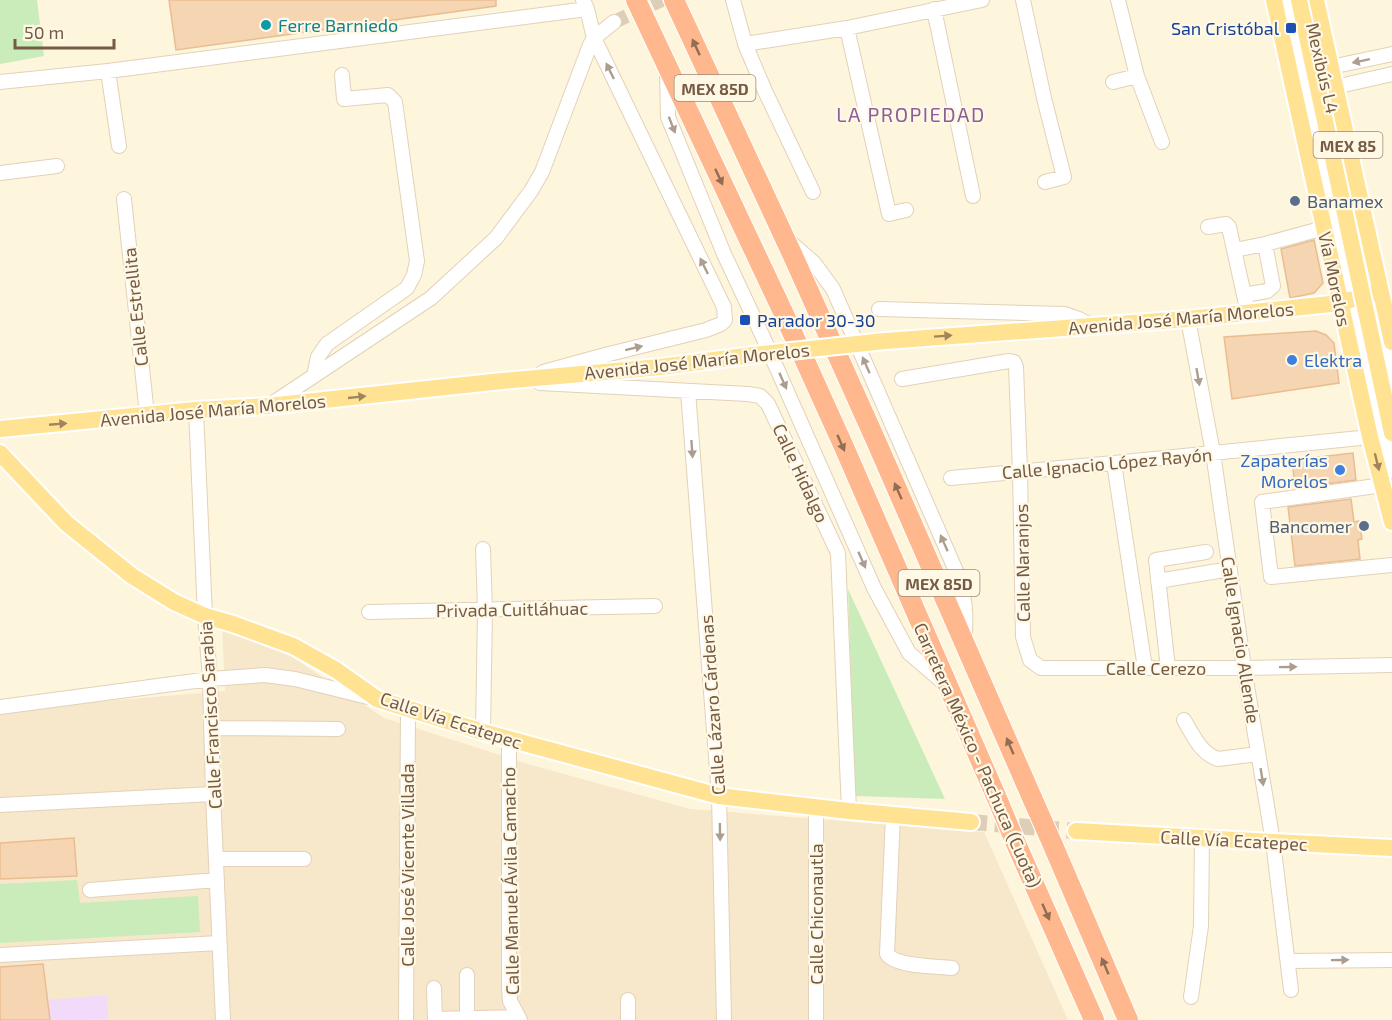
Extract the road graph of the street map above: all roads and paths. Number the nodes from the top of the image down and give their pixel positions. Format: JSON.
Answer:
{"nodes":[{"id":1,"x":636,"y":0,"type":"edge"},
{"id":2,"x":674,"y":0,"type":"edge"},
{"id":3,"x":733,"y":0,"type":"edge"},
{"id":4,"x":982,"y":0,"type":"edge"},
{"id":5,"x":1023,"y":0,"type":"edge"},
{"id":6,"x":1118,"y":0,"type":"edge"},
{"id":7,"x":1274,"y":0,"type":"edge"},
{"id":8,"x":1285,"y":0,"type":"edge"},
{"id":9,"x":1299,"y":0,"type":"edge"},
{"id":10,"x":1308,"y":0,"type":"edge"},
{"id":11,"x":1316,"y":0,"type":"edge"},
{"id":12,"x":585,"y":4,"type":"edge"},
{"id":13,"x":934,"y":9,"type":"junction"},
{"id":14,"x":614,"y":22,"type":"tunnel mouth"},
{"id":15,"x":847,"y":28,"type":"junction"},
{"id":16,"x":594,"y":38,"type":"junction"},
{"id":17,"x":745,"y":44,"type":"junction"},
{"id":18,"x":1392,"y":54,"type":"edge"},
{"id":19,"x":1331,"y":67,"type":"junction"},
{"id":20,"x":667,"y":68,"type":"junction"},
{"id":21,"x":108,"y":71,"type":"junction"},
{"id":22,"x":1392,"y":74,"type":"edge"},
{"id":23,"x":342,"y":75,"type":"dead end"},
{"id":24,"x":1137,"y":76,"type":"junction"},
{"id":25,"x":0,"y":82,"type":"edge"},
{"id":26,"x":1113,"y":82,"type":"dead end"},
{"id":27,"x":1335,"y":87,"type":"junction"},
{"id":28,"x":1162,"y":142,"type":"dead end"},
{"id":29,"x":119,"y":146,"type":"dead end"},
{"id":30,"x":57,"y":166,"type":"dead end"},
{"id":31,"x":0,"y":174,"type":"edge"},
{"id":32,"x":1045,"y":182,"type":"dead end"},
{"id":33,"x":813,"y":192,"type":"dead end"},
{"id":34,"x":973,"y":196,"type":"dead end"},
{"id":35,"x":124,"y":199,"type":"dead end"},
{"id":36,"x":906,"y":210,"type":"dead end"},
{"id":37,"x":1208,"y":227,"type":"dead end"},
{"id":38,"x":1324,"y":228,"type":"junction"},
{"id":39,"x":1265,"y":244,"type":"junction"},
{"id":40,"x":1234,"y":250,"type":"junction"},
{"id":41,"x":1382,"y":291,"type":"edge"},
{"id":42,"x":1244,"y":295,"type":"junction"},
{"id":43,"x":1345,"y":301,"type":"junction"},
{"id":44,"x":879,"y":309,"type":"dead end"},
{"id":45,"x":1248,"y":313,"type":"junction"},
{"id":46,"x":1188,"y":319,"type":"junction"},
{"id":47,"x":1092,"y":326,"type":"junction"},
{"id":48,"x":1391,"y":336,"type":"edge"},
{"id":49,"x":314,"y":376,"type":"junction"},
{"id":50,"x":902,"y":379,"type":"dead end"},
{"id":51,"x":509,"y":381,"type":"junction"},
{"id":52,"x":1392,"y":383,"type":"edge"},
{"id":53,"x":688,"y":391,"type":"junction"},
{"id":54,"x":268,"y":406,"type":"junction"},
{"id":55,"x":196,"y":411,"type":"junction"},
{"id":56,"x":147,"y":415,"type":"junction"},
{"id":57,"x":0,"y":429,"type":"edge"},
{"id":58,"x":1392,"y":434,"type":"edge"},
{"id":59,"x":1370,"y":437,"type":"junction"},
{"id":60,"x":0,"y":453,"type":"edge"},
{"id":61,"x":1213,"y":453,"type":"junction"},
{"id":62,"x":1114,"y":464,"type":"junction"},
{"id":63,"x":1020,"y":471,"type":"junction"},
{"id":64,"x":1392,"y":471,"type":"edge"},
{"id":65,"x":951,"y":478,"type":"dead end"},
{"id":66,"x":1383,"y":486,"type":"junction"},
{"id":67,"x":1392,"y":522,"type":"edge"},
{"id":68,"x":483,"y":549,"type":"dead end"},
{"id":69,"x":1206,"y":552,"type":"dead end"},
{"id":70,"x":1392,"y":565,"type":"edge"},
{"id":71,"x":1230,"y":569,"type":"junction"},
{"id":72,"x":1158,"y":581,"type":"junction"},
{"id":73,"x":655,"y":606,"type":"dead end"},
{"id":74,"x":485,"y":610,"type":"junction"},
{"id":75,"x":369,"y":612,"type":"dead end"},
{"id":76,"x":206,"y":616,"type":"junction"},
{"id":77,"x":1030,"y":660,"type":"joint"},
{"id":78,"x":1392,"y":665,"type":"edge"},
{"id":79,"x":1145,"y":668,"type":"junction"},
{"id":80,"x":1168,"y":668,"type":"junction"},
{"id":81,"x":1244,"y":668,"type":"junction"},
{"id":82,"x":210,"y":679,"type":"junction"},
{"id":83,"x":947,"y":685,"type":"junction"},
{"id":84,"x":377,"y":699,"type":"junction"},
{"id":85,"x":0,"y":707,"type":"edge"},
{"id":86,"x":408,"y":710,"type":"junction"},
{"id":87,"x":1184,"y":720,"type":"dead end"},
{"id":88,"x":211,"y":728,"type":"junction"},
{"id":89,"x":338,"y":729,"type":"dead end"},
{"id":90,"x":483,"y":732,"type":"junction"},
{"id":91,"x":508,"y":739,"type":"junction"},
{"id":92,"x":1258,"y":754,"type":"junction"},
{"id":93,"x":213,"y":794,"type":"junction"},
{"id":94,"x":719,"y":796,"type":"junction"},
{"id":95,"x":0,"y":805,"type":"edge"},
{"id":96,"x":816,"y":808,"type":"junction"},
{"id":97,"x":849,"y":811,"type":"junction"},
{"id":98,"x":893,"y":815,"type":"junction"},
{"id":99,"x":971,"y":822,"type":"tunnel mouth"},
{"id":100,"x":1076,"y":831,"type":"tunnel mouth"},
{"id":101,"x":1202,"y":838,"type":"junction"},
{"id":102,"x":1273,"y":842,"type":"junction"},
{"id":103,"x":1392,"y":848,"type":"edge"},
{"id":104,"x":304,"y":858,"type":"dead end"},
{"id":105,"x":216,"y":859,"type":"junction"},
{"id":106,"x":217,"y":880,"type":"junction"},
{"id":107,"x":90,"y":890,"type":"dead end"},
{"id":108,"x":219,"y":943,"type":"junction"},
{"id":109,"x":0,"y":955,"type":"edge"},
{"id":110,"x":1392,"y":960,"type":"edge"},
{"id":111,"x":1289,"y":961,"type":"junction"},
{"id":112,"x":952,"y":968,"type":"dead end"},
{"id":113,"x":467,"y":975,"type":"dead end"},
{"id":114,"x":434,"y":987,"type":"dead end"},
{"id":115,"x":1292,"y":990,"type":"dead end"},
{"id":116,"x":1191,"y":997,"type":"dead end"},
{"id":117,"x":628,"y":999,"type":"dead end"},
{"id":118,"x":467,"y":1018,"type":"junction"},
{"id":119,"x":519,"y":1018,"type":"edge"},
{"id":120,"x":224,"y":1020,"type":"edge"},
{"id":121,"x":406,"y":1020,"type":"edge"},
{"id":122,"x":435,"y":1020,"type":"edge"},
{"id":123,"x":628,"y":1020,"type":"edge"},
{"id":124,"x":724,"y":1020,"type":"edge"},
{"id":125,"x":816,"y":1020,"type":"edge"},
{"id":126,"x":1094,"y":1020,"type":"edge"},
{"id":127,"x":1128,"y":1020,"type":"edge"}],
"edges":[{"from":1,"to":20,"type":"highway","name":"Carretera México - Pachuca (Cuota)","number":"MEX 85D"},
{"from":127,"to":2,"type":"highway","name":"Carretera México - Pachuca (Cuota)","number":"MEX 85D","one_way":true,"bridge":true},
{"from":3,"to":17,"type":"street"},
{"from":4,"to":13,"type":"street"},
{"from":5,"to":32,"type":"street"},
{"from":6,"to":24,"type":"street"},
{"from":7,"to":38,"type":"main road","name":"Vía Morelos","number":"MEX 85"},
{"from":8,"to":43,"type":"street","name":"Mexibús L4"},
{"from":9,"to":58,"type":"main road","bridge":true},
{"from":10,"to":41,"type":"street","name":"Mexibús L4"},
{"from":11,"to":19,"type":"main road","number":"MEX 85"},
{"from":12,"to":16,"type":"street"},
{"from":12,"to":21,"type":"street"},
{"from":13,"to":15,"type":"street"},
{"from":13,"to":34,"type":"street"},
{"from":14,"to":16,"type":"street"},
{"from":15,"to":17,"type":"street"},
{"from":15,"to":36,"type":"street"},
{"from":16,"to":49,"type":"street"},
{"from":51,"to":16,"type":"street","one_way":true},
{"from":17,"to":33,"type":"street"},
{"from":18,"to":19,"type":"street","one_way":true},
{"from":19,"to":27,"type":"main road","number":"MEX 85"},
{"from":20,"to":83,"type":"highway","name":"Carretera México - Pachuca (Cuota)","number":"MEX 85D","one_way":true},
{"from":20,"to":83,"type":"street","one_way":true},
{"from":21,"to":25,"type":"street"},
{"from":21,"to":29,"type":"street"},
{"from":22,"to":27,"type":"street"},
{"from":23,"to":49,"type":"street"},
{"from":24,"to":26,"type":"street"},
{"from":24,"to":28,"type":"street"},
{"from":27,"to":41,"type":"main road","number":"MEX 85"},
{"from":30,"to":31,"type":"street"},
{"from":35,"to":56,"type":"street","name":"Calle Estrellita"},
{"from":37,"to":40,"type":"street"},
{"from":38,"to":39,"type":"street"},
{"from":38,"to":43,"type":"main road","name":"Vía Morelos","number":"MEX 85"},
{"from":39,"to":40,"type":"street"},
{"from":39,"to":42,"type":"street"},
{"from":40,"to":42,"type":"street"},
{"from":41,"to":43,"type":"main road","name":"Avenida José María Morelos"},
{"from":41,"to":48,"type":"main road","number":"MEX 85"},
{"from":41,"to":52,"type":"street","name":"Mexibús L4"},
{"from":42,"to":45,"type":"street"},
{"from":43,"to":45,"type":"main road","name":"Avenida José María Morelos"},
{"from":43,"to":59,"type":"main road","name":"Vía Morelos","number":"MEX 85"},
{"from":43,"to":64,"type":"street","name":"Mexibús L4"},
{"from":44,"to":47,"type":"street"},
{"from":45,"to":46,"type":"main road","name":"Avenida José María Morelos"},
{"from":46,"to":47,"type":"main road","name":"Avenida José María Morelos"},
{"from":46,"to":61,"type":"street","name":"Calle Ignacio Allende","one_way":true},
{"from":51,"to":47,"type":"main road","name":"Avenida José María Morelos","one_way":true,"bridge":true},
{"from":49,"to":54,"type":"street"},
{"from":50,"to":63,"type":"street","name":"Calle Naranjos"},
{"from":51,"to":53,"type":"street","name":"Calle Hidalgo"},
{"from":54,"to":51,"type":"main road","name":"Avenida José María Morelos","one_way":true},
{"from":53,"to":94,"type":"street","name":"Calle Lázaro Cárdenas","one_way":true},
{"from":53,"to":97,"type":"street","name":"Calle Hidalgo"},
{"from":54,"to":55,"type":"main road","name":"Avenida José María Morelos"},
{"from":55,"to":56,"type":"main road","name":"Avenida José María Morelos"},
{"from":55,"to":76,"type":"street","name":"Calle Francisco Sarabia"},
{"from":57,"to":56,"type":"main road","name":"Avenida José María Morelos","one_way":true},
{"from":59,"to":61,"type":"street","name":"Calle Ignacio López Rayón"},
{"from":59,"to":66,"type":"main road","name":"Vía Morelos","number":"MEX 85","one_way":true},
{"from":60,"to":76,"type":"main road","name":"Calle Vía Ecatepec"},
{"from":61,"to":62,"type":"street","name":"Calle Ignacio López Rayón"},
{"from":61,"to":71,"type":"street","name":"Calle Ignacio Allende"},
{"from":62,"to":63,"type":"street","name":"Calle Ignacio López Rayón"},
{"from":62,"to":79,"type":"street"},
{"from":63,"to":65,"type":"street","name":"Calle Ignacio López Rayón"},
{"from":63,"to":77,"type":"street","name":"Calle Naranjos"},
{"from":66,"to":67,"type":"main road","name":"Vía Morelos","number":"MEX 85"},
{"from":66,"to":70,"type":"street"},
{"from":68,"to":74,"type":"street"},
{"from":69,"to":72,"type":"street"},
{"from":71,"to":72,"type":"street"},
{"from":71,"to":81,"type":"street","name":"Calle Ignacio Allende"},
{"from":72,"to":80,"type":"street"},
{"from":73,"to":74,"type":"street","name":"Privada Cuitláhuac"},
{"from":74,"to":75,"type":"street","name":"Privada Cuitláhuac"},
{"from":74,"to":90,"type":"street"},
{"from":76,"to":82,"type":"street","name":"Calle Francisco Sarabia"},
{"from":76,"to":84,"type":"main road","name":"Calle Vía Ecatepec"},
{"from":77,"to":79,"type":"street","name":"Calle Cerezo"},
{"from":81,"to":78,"type":"street","name":"Calle Cerezo","one_way":true},
{"from":79,"to":80,"type":"street","name":"Calle Cerezo"},
{"from":80,"to":81,"type":"street","name":"Calle Cerezo"},
{"from":81,"to":92,"type":"street","name":"Calle Ignacio Allende"},
{"from":82,"to":84,"type":"street"},
{"from":82,"to":85,"type":"street"},
{"from":82,"to":88,"type":"street","name":"Calle Francisco Sarabia"},
{"from":83,"to":126,"type":"highway","name":"Carretera México - Pachuca (Cuota)","number":"MEX 85D","one_way":true,"bridge":true},
{"from":84,"to":86,"type":"main road","name":"Calle Vía Ecatepec"},
{"from":86,"to":90,"type":"main road","name":"Calle Vía Ecatepec"},
{"from":86,"to":121,"type":"street","name":"Calle José Vicente Villada"},
{"from":87,"to":92,"type":"street"},
{"from":88,"to":89,"type":"street"},
{"from":88,"to":93,"type":"street","name":"Calle Francisco Sarabia"},
{"from":90,"to":91,"type":"main road","name":"Calle Vía Ecatepec"},
{"from":91,"to":94,"type":"main road","name":"Calle Vía Ecatepec"},
{"from":91,"to":119,"type":"street","name":"Calle Manuel Ávila Camacho"},
{"from":92,"to":102,"type":"street","name":"Calle Ignacio Allende","one_way":true},
{"from":93,"to":95,"type":"street"},
{"from":93,"to":105,"type":"street","name":"Calle Francisco Sarabia"},
{"from":94,"to":96,"type":"main road","name":"Calle Vía Ecatepec"},
{"from":94,"to":124,"type":"street","name":"Calle Lázaro Cárdenas","one_way":true},
{"from":96,"to":97,"type":"main road","name":"Calle Vía Ecatepec"},
{"from":96,"to":125,"type":"street","name":"Calle Chiconautla"},
{"from":97,"to":98,"type":"main road","name":"Calle Vía Ecatepec"},
{"from":98,"to":99,"type":"main road","name":"Calle Vía Ecatepec"},
{"from":98,"to":112,"type":"street"},
{"from":100,"to":101,"type":"main road","name":"Calle Vía Ecatepec"},
{"from":101,"to":102,"type":"main road","name":"Calle Vía Ecatepec"},
{"from":101,"to":116,"type":"street"},
{"from":102,"to":103,"type":"main road","name":"Calle Vía Ecatepec"},
{"from":102,"to":111,"type":"street","name":"Calle Ignacio Allende"},
{"from":104,"to":105,"type":"street"},
{"from":105,"to":106,"type":"street","name":"Calle Francisco Sarabia"},
{"from":106,"to":107,"type":"street"},
{"from":106,"to":108,"type":"street","name":"Calle Francisco Sarabia"},
{"from":108,"to":109,"type":"street"},
{"from":108,"to":120,"type":"street","name":"Calle Francisco Sarabia"},
{"from":111,"to":110,"type":"street","one_way":true},
{"from":111,"to":115,"type":"street","name":"Calle Ignacio Allende"},
{"from":113,"to":118,"type":"street"},
{"from":114,"to":122,"type":"street"},
{"from":117,"to":123,"type":"street"},
{"from":118,"to":119,"type":"street"},
{"from":118,"to":122,"type":"street"}]}
